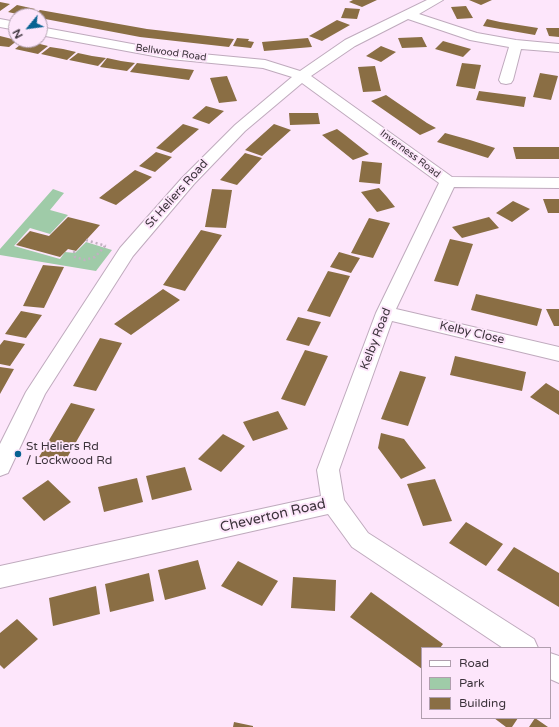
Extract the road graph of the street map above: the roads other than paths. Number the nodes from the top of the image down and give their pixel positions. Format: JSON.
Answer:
{"nodes":[{"id":1,"x":437,"y":0,"type":"edge"},
{"id":2,"x":406,"y":14,"type":"junction"},
{"id":3,"x":48,"y":32,"type":"edge"},
{"id":4,"x":516,"y":44,"type":"junction"},
{"id":5,"x":559,"y":48,"type":"edge"},
{"id":6,"x":302,"y":76,"type":"junction"},
{"id":7,"x":506,"y":80,"type":"dead end"},
{"id":8,"x":448,"y":182,"type":"junction"},
{"id":9,"x":559,"y":182,"type":"edge"},
{"id":10,"x":385,"y":313,"type":"junction"},
{"id":11,"x":559,"y":354,"type":"edge"},
{"id":12,"x":0,"y":467,"type":"edge"},
{"id":13,"x":333,"y":503,"type":"junction"},
{"id":14,"x":0,"y":577,"type":"edge"},
{"id":15,"x":523,"y":647,"type":"edge"}],
"edges":[{"from":1,"to":2,"type":"street","name":"St Heliers Road"},
{"from":2,"to":4,"type":"street"},
{"from":2,"to":6,"type":"street","name":"St Heliers Road"},
{"from":3,"to":6,"type":"street","name":"Bellwood Road"},
{"from":4,"to":5,"type":"street"},
{"from":4,"to":7,"type":"street"},
{"from":6,"to":8,"type":"street","name":"Inverness Road"},
{"from":6,"to":12,"type":"street","name":"St Heliers Road"},
{"from":8,"to":9,"type":"street","name":"Inverness Road"},
{"from":8,"to":10,"type":"street","name":"Kelby Road"},
{"from":10,"to":11,"type":"street","name":"Kelby Close"},
{"from":10,"to":13,"type":"street","name":"Kelby Road"},
{"from":13,"to":14,"type":"street","name":"Cheverton Road"},
{"from":13,"to":15,"type":"street","name":"Cheverton Road"}]}
